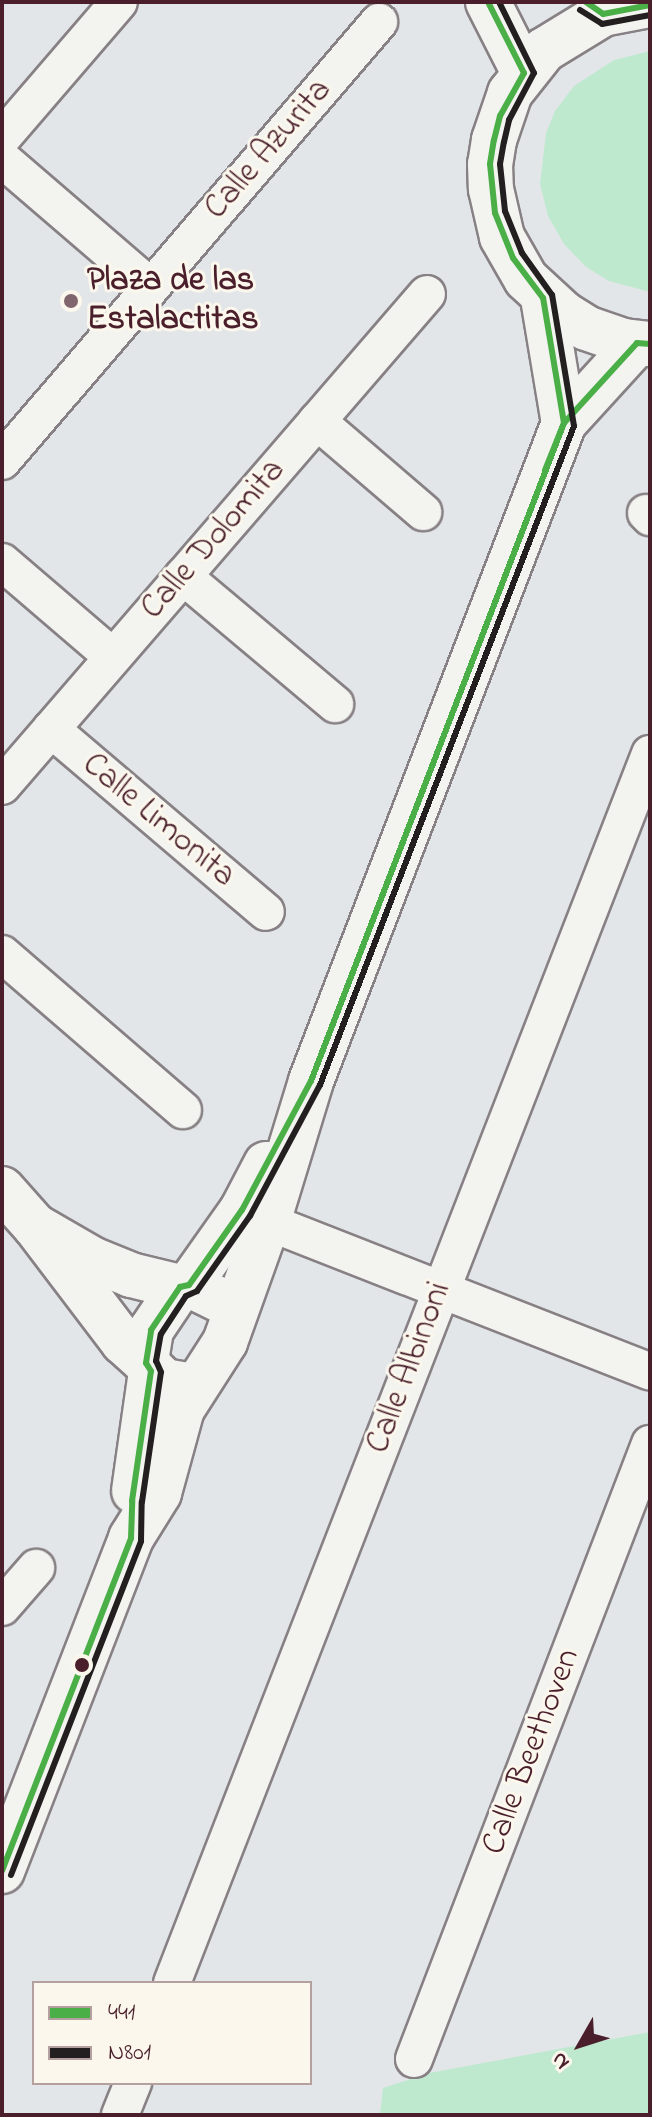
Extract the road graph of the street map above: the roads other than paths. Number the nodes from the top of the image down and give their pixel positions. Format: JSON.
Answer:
{"nodes":[{"id":1,"x":119,"y":2,"type":"edge"},
{"id":2,"x":488,"y":2,"type":"edge"},
{"id":3,"x":649,"y":4,"type":"edge"},
{"id":4,"x":594,"y":8,"type":"edge"},
{"id":5,"x":379,"y":22,"type":"dead end"},
{"id":6,"x":524,"y":73,"type":"junction"},
{"id":7,"x":2,"y":138,"type":"edge"},
{"id":8,"x":2,"y":159,"type":"edge"},
{"id":9,"x":151,"y":287,"type":"junction"},
{"id":10,"x":427,"y":294,"type":"dead end"},
{"id":11,"x":543,"y":298,"type":"junction"},
{"id":12,"x":644,"y":344,"type":"edge"},
{"id":13,"x":317,"y":421,"type":"junction"},
{"id":14,"x":564,"y":423,"type":"junction"},
{"id":15,"x":2,"y":461,"type":"edge"},
{"id":16,"x":423,"y":512,"type":"dead end"},
{"id":17,"x":2,"y":562,"type":"edge"},
{"id":18,"x":183,"y":576,"type":"junction"},
{"id":19,"x":113,"y":657,"type":"junction"},
{"id":20,"x":335,"y":704,"type":"dead end"},
{"id":21,"x":51,"y":729,"type":"junction"},
{"id":22,"x":650,"y":754,"type":"edge"},
{"id":23,"x":2,"y":786,"type":"edge"},
{"id":24,"x":266,"y":912,"type":"dead end"},
{"id":25,"x":2,"y":954,"type":"edge"},
{"id":26,"x":311,"y":1081,"type":"junction"},
{"id":27,"x":183,"y":1110,"type":"dead end"},
{"id":28,"x":2,"y":1189,"type":"edge"},
{"id":29,"x":268,"y":1222,"type":"junction"},
{"id":30,"x":35,"y":1226,"type":"junction"},
{"id":31,"x":184,"y":1286,"type":"junction"},
{"id":32,"x":441,"y":1290,"type":"junction"},
{"id":33,"x":231,"y":1320,"type":"junction"},
{"id":34,"x":148,"y":1367,"type":"junction"},
{"id":35,"x":650,"y":1372,"type":"edge"},
{"id":36,"x":193,"y":1386,"type":"junction"},
{"id":37,"x":650,"y":1444,"type":"edge"},
{"id":38,"x":131,"y":1538,"type":"junction"},
{"id":39,"x":36,"y":1568,"type":"dead end"},
{"id":40,"x":2,"y":1607,"type":"edge"},
{"id":41,"x":2,"y":1871,"type":"edge"},
{"id":42,"x":173,"y":1981,"type":"edge"},
{"id":43,"x":414,"y":2059,"type":"dead end"},
{"id":44,"x":132,"y":2085,"type":"edge"},
{"id":45,"x":120,"y":2115,"type":"edge"}],
"edges":[{"from":1,"to":7,"type":"street"},
{"from":2,"to":6,"type":"street"},
{"from":3,"to":4,"type":"street"},
{"from":4,"to":6,"type":"street"},
{"from":5,"to":9,"type":"street","name":"Calle Azurita"},
{"from":6,"to":11,"type":"street"},
{"from":8,"to":9,"type":"street"},
{"from":9,"to":15,"type":"street","name":"Calle Azurita"},
{"from":10,"to":13,"type":"street","name":"Calle Dolomita"},
{"from":11,"to":12,"type":"street"},
{"from":11,"to":14,"type":"street"},
{"from":12,"to":14,"type":"street"},
{"from":13,"to":16,"type":"street"},
{"from":13,"to":18,"type":"street","name":"Calle Dolomita"},
{"from":14,"to":26,"type":"street"},
{"from":17,"to":19,"type":"street"},
{"from":18,"to":19,"type":"street","name":"Calle Dolomita"},
{"from":18,"to":20,"type":"street"},
{"from":19,"to":21,"type":"street","name":"Calle Dolomita"},
{"from":21,"to":23,"type":"street","name":"Calle Dolomita"},
{"from":21,"to":24,"type":"street","name":"Calle Limonita"},
{"from":22,"to":32,"type":"street","name":"Calle Albinoni"},
{"from":25,"to":27,"type":"street"},
{"from":26,"to":29,"type":"street"},
{"from":26,"to":31,"type":"street"},
{"from":28,"to":30,"type":"street"},
{"from":29,"to":32,"type":"street"},
{"from":29,"to":33,"type":"street"},
{"from":30,"to":31,"type":"street"},
{"from":30,"to":34,"type":"street"},
{"from":31,"to":33,"type":"street"},
{"from":31,"to":34,"type":"street"},
{"from":32,"to":35,"type":"street"},
{"from":32,"to":42,"type":"street","name":"Calle Albinoni"},
{"from":33,"to":36,"type":"street"},
{"from":34,"to":36,"type":"street"},
{"from":34,"to":38,"type":"street"},
{"from":36,"to":38,"type":"street"},
{"from":37,"to":43,"type":"street","name":"Calle Beethoven"},
{"from":38,"to":41,"type":"street"},
{"from":39,"to":40,"type":"street"},
{"from":44,"to":45,"type":"street"}]}
